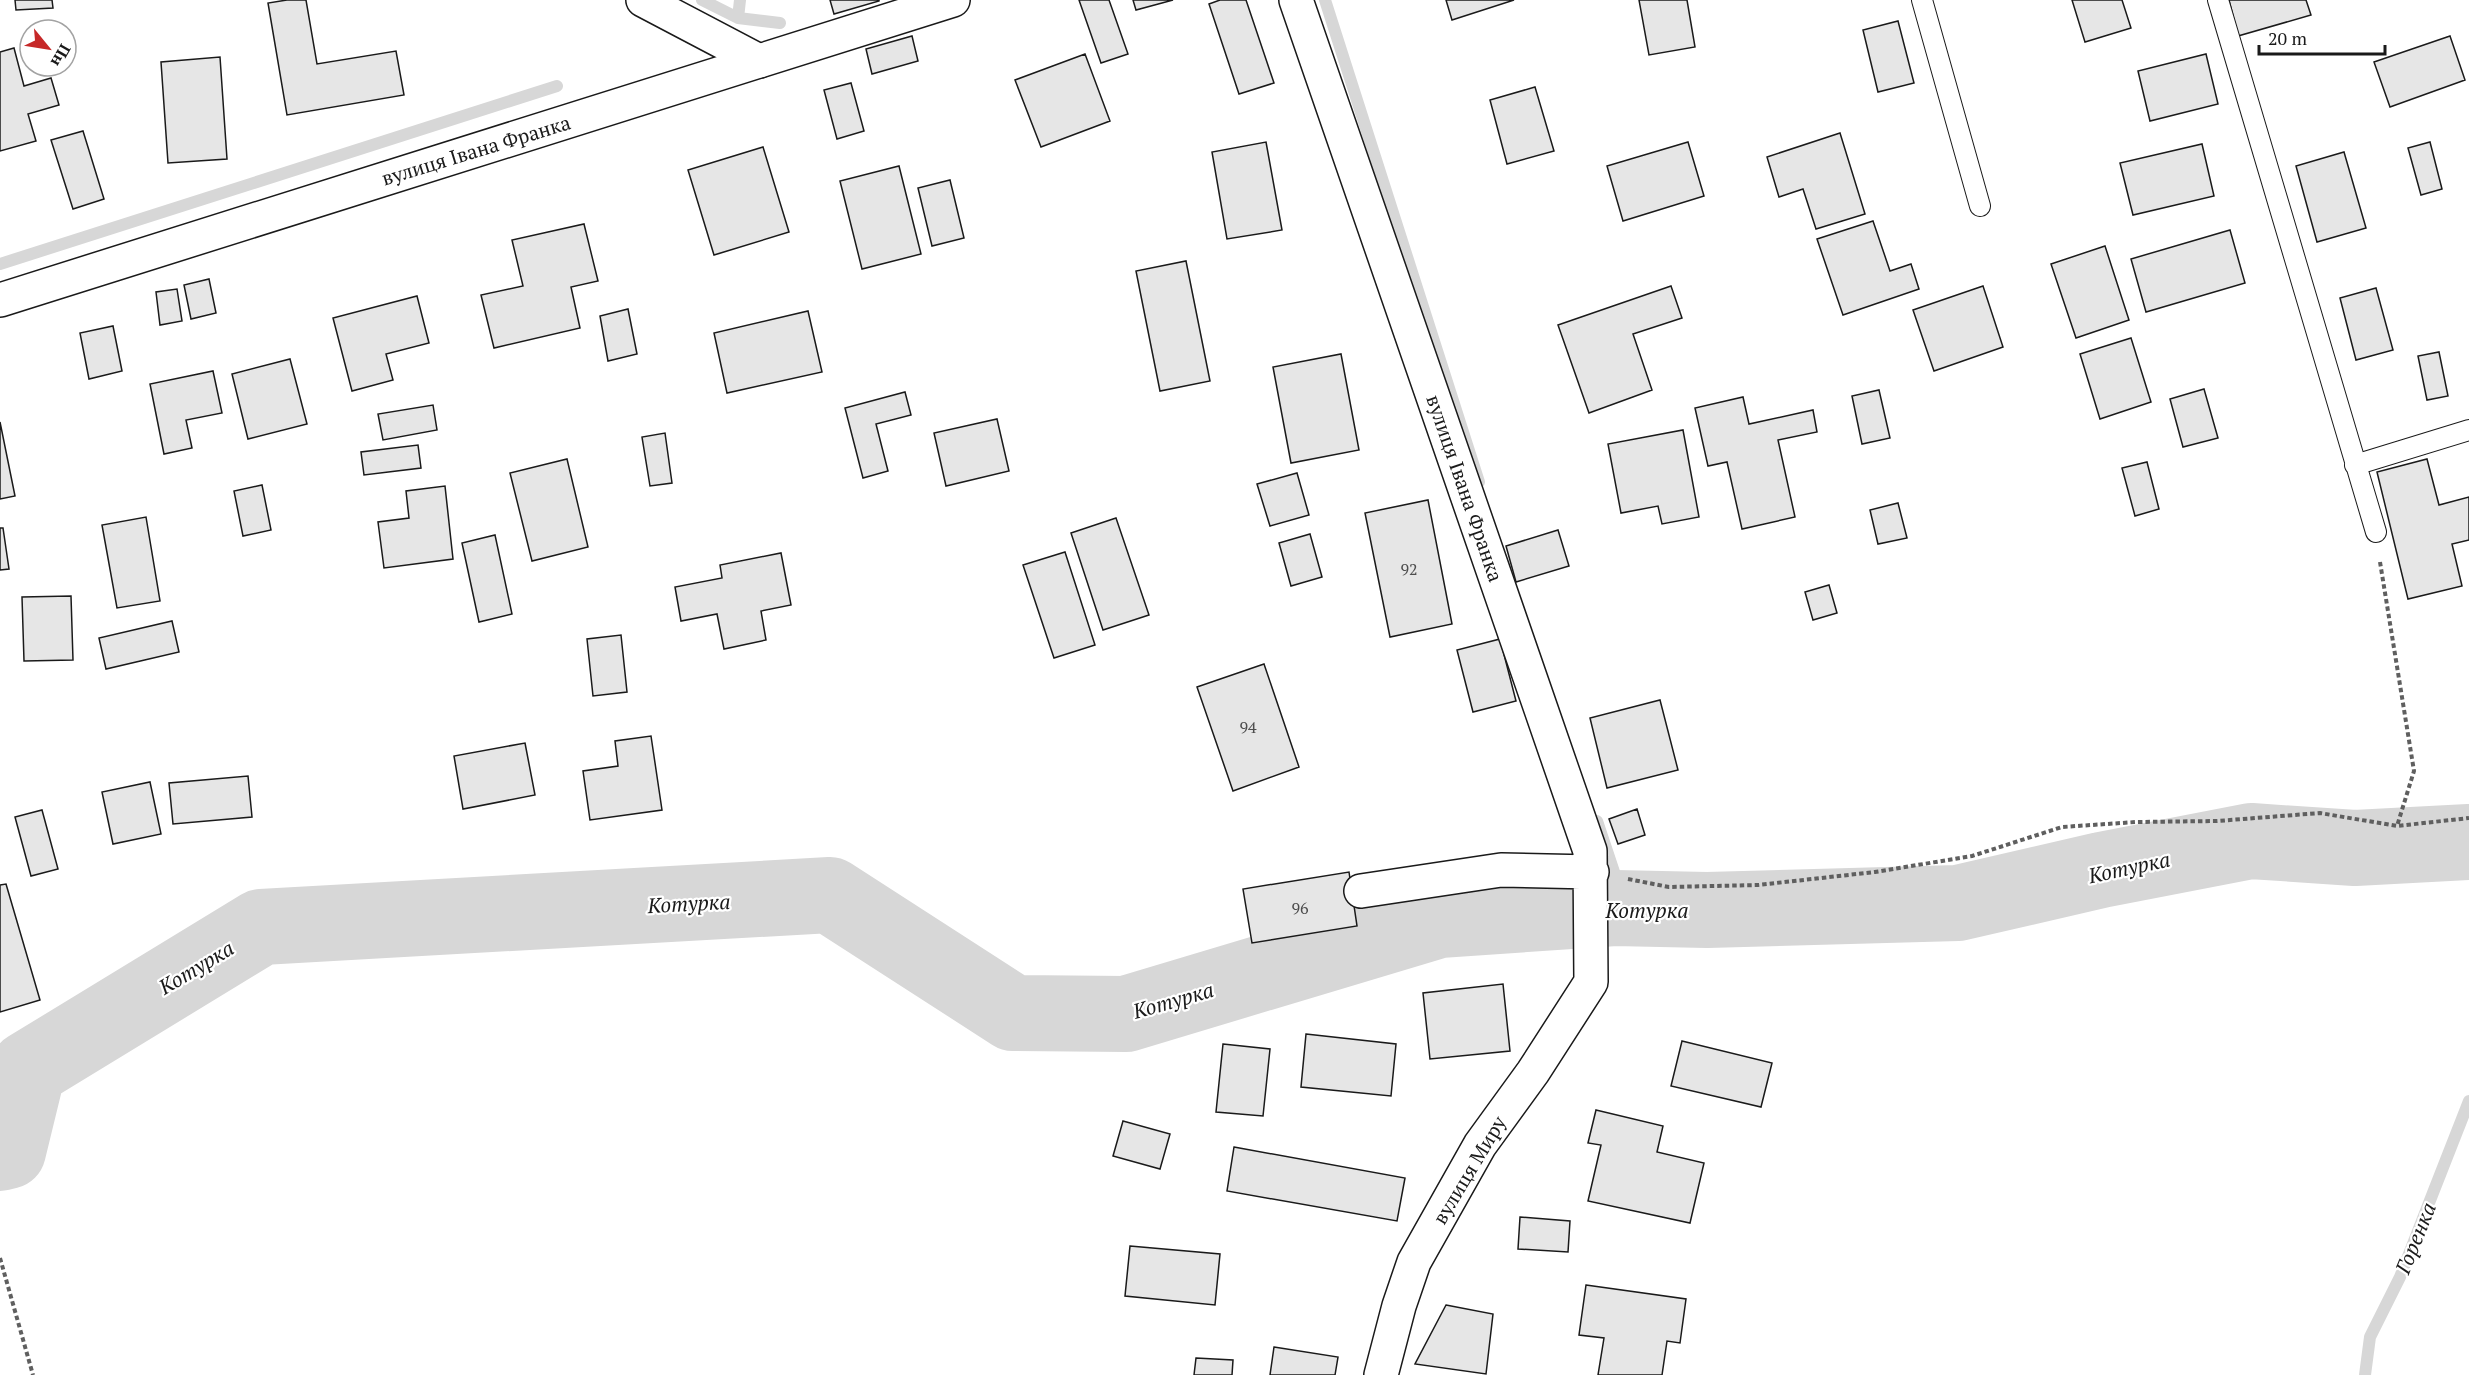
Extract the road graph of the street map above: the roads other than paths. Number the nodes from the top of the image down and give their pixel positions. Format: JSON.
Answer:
{"nodes":[{"id":1,"x":643,"y":0,"type":"edge"},
{"id":2,"x":953,"y":0,"type":"edge"},
{"id":3,"x":1296,"y":0,"type":"edge"},
{"id":4,"x":1922,"y":0,"type":"edge"},
{"id":5,"x":2218,"y":0,"type":"edge"},
{"id":6,"x":759,"y":61,"type":"junction"},
{"id":7,"x":1980,"y":206,"type":"dead end"},
{"id":8,"x":0,"y":300,"type":"edge"},
{"id":9,"x":2469,"y":430,"type":"edge"},
{"id":10,"x":2355,"y":465,"type":"junction"},
{"id":11,"x":2376,"y":532,"type":"road end"},
{"id":12,"x":1592,"y":872,"type":"junction"},
{"id":13,"x":1361,"y":891,"type":"dead end"},
{"id":14,"x":1591,"y":982,"type":"joint"},
{"id":15,"x":1382,"y":1375,"type":"edge"}],
"edges":[{"from":1,"to":6,"type":"street"},
{"from":2,"to":6,"type":"street","name":"вулиця Івана Франка"},
{"from":3,"to":12,"type":"street","name":"вулиця Івана Франка"},
{"from":4,"to":7,"type":"lane"},
{"from":5,"to":10,"type":"lane"},
{"from":6,"to":8,"type":"street","name":"вулиця Івана Франка"},
{"from":9,"to":10,"type":"lane"},
{"from":10,"to":11,"type":"lane"},
{"from":12,"to":13,"type":"street"},
{"from":12,"to":14,"type":"street","name":"вулиця Івана Франка"},
{"from":14,"to":15,"type":"street","name":"вулиця Миру"}]}
